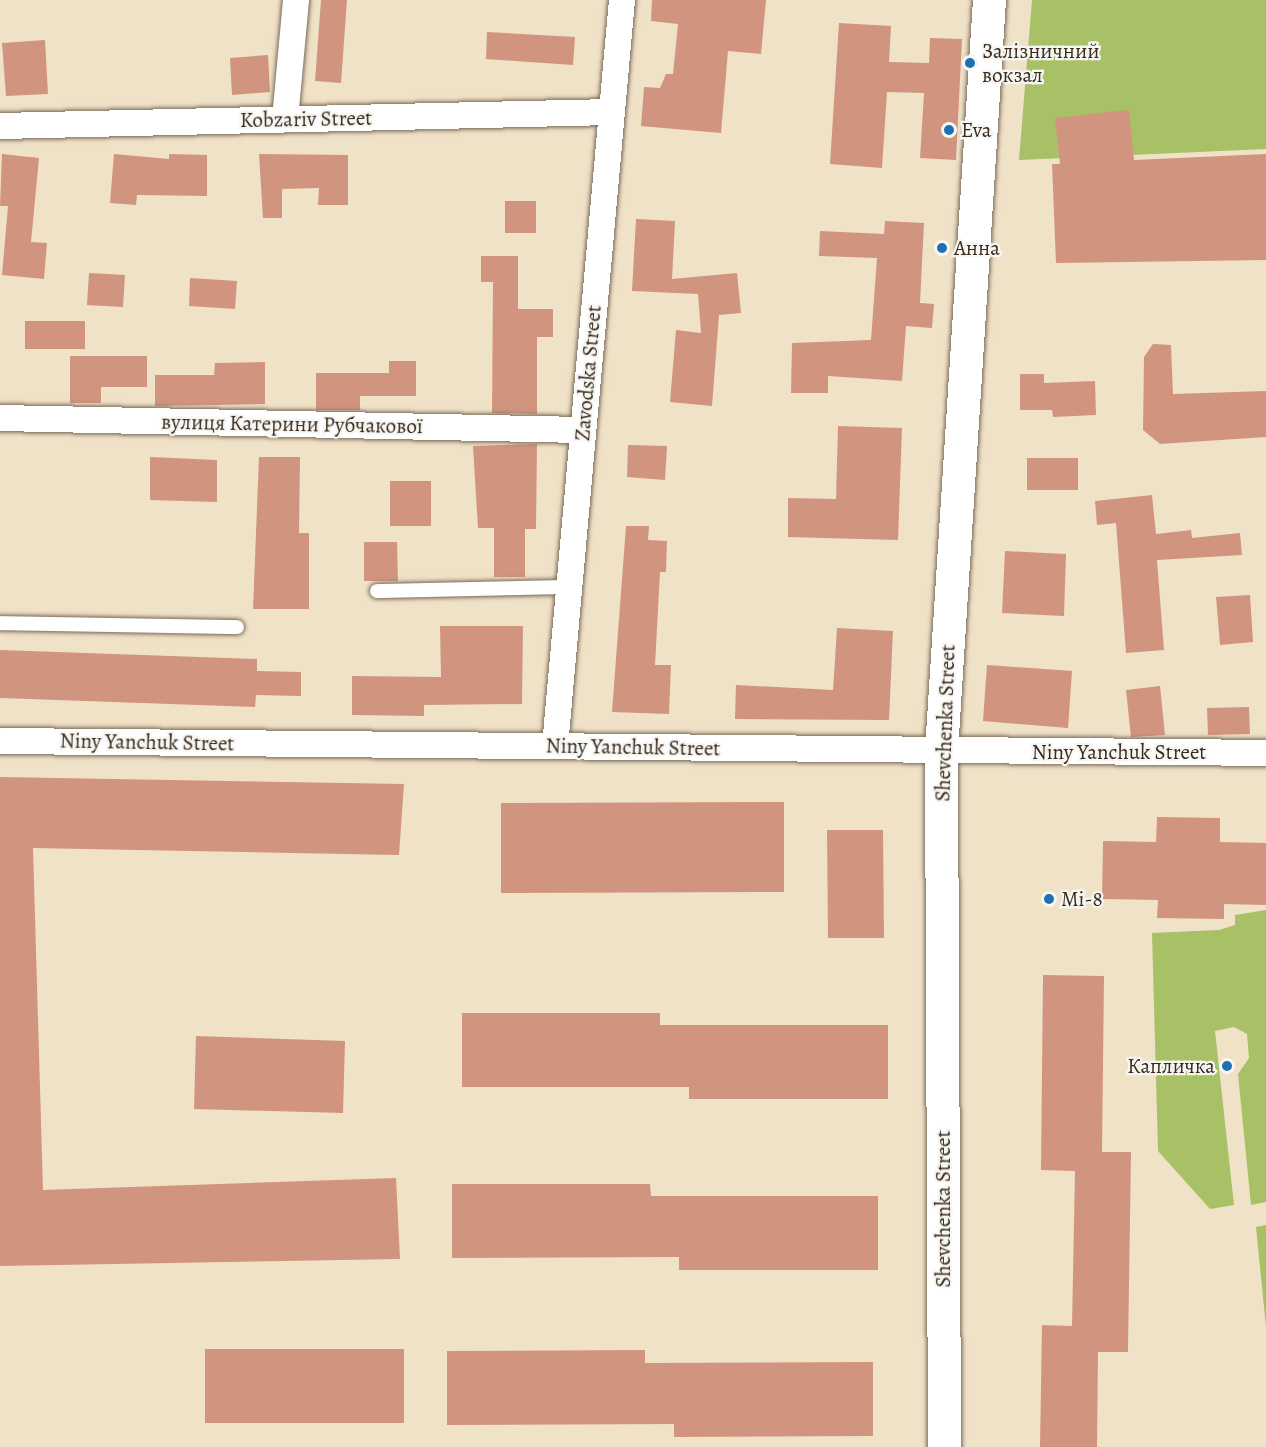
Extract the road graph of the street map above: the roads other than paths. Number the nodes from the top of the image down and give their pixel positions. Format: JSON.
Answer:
{"nodes":[{"id":1,"x":296,"y":0,"type":"edge"},
{"id":2,"x":622,"y":0,"type":"edge"},
{"id":3,"x":989,"y":0,"type":"edge"},
{"id":4,"x":612,"y":112,"type":"junction"},
{"id":5,"x":285,"y":120,"type":"junction"},
{"id":6,"x":0,"y":126,"type":"edge"},
{"id":7,"x":0,"y":418,"type":"edge"},
{"id":8,"x":583,"y":430,"type":"junction"},
{"id":9,"x":569,"y":587,"type":"junction"},
{"id":10,"x":378,"y":591,"type":"dead end"},
{"id":11,"x":0,"y":622,"type":"edge"},
{"id":12,"x":237,"y":627,"type":"dead end"},
{"id":13,"x":0,"y":741,"type":"edge"},
{"id":14,"x":555,"y":746,"type":"junction"},
{"id":15,"x":941,"y":750,"type":"junction"},
{"id":16,"x":1266,"y":753,"type":"edge"},
{"id":17,"x":944,"y":1447,"type":"edge"}],
"edges":[{"from":1,"to":5,"type":"street"},
{"from":2,"to":4,"type":"street","name":"Zavodska Street"},
{"from":3,"to":15,"type":"street","name":"Shevchenka Street"},
{"from":4,"to":5,"type":"street","name":"Kobzariv Street"},
{"from":4,"to":8,"type":"street","name":"Zavodska Street"},
{"from":5,"to":6,"type":"street","name":"Kobzariv Street"},
{"from":7,"to":8,"type":"street","name":"вулиця Катерини Рубчакової"},
{"from":8,"to":9,"type":"street","name":"Zavodska Street"},
{"from":9,"to":10,"type":"lane"},
{"from":9,"to":14,"type":"street","name":"Zavodska Street"},
{"from":11,"to":12,"type":"lane"},
{"from":13,"to":14,"type":"street","name":"Niny Yanchuk Street"},
{"from":14,"to":15,"type":"street","name":"Niny Yanchuk Street"},
{"from":15,"to":16,"type":"street","name":"Niny Yanchuk Street"},
{"from":15,"to":17,"type":"street","name":"Shevchenka Street"}]}
